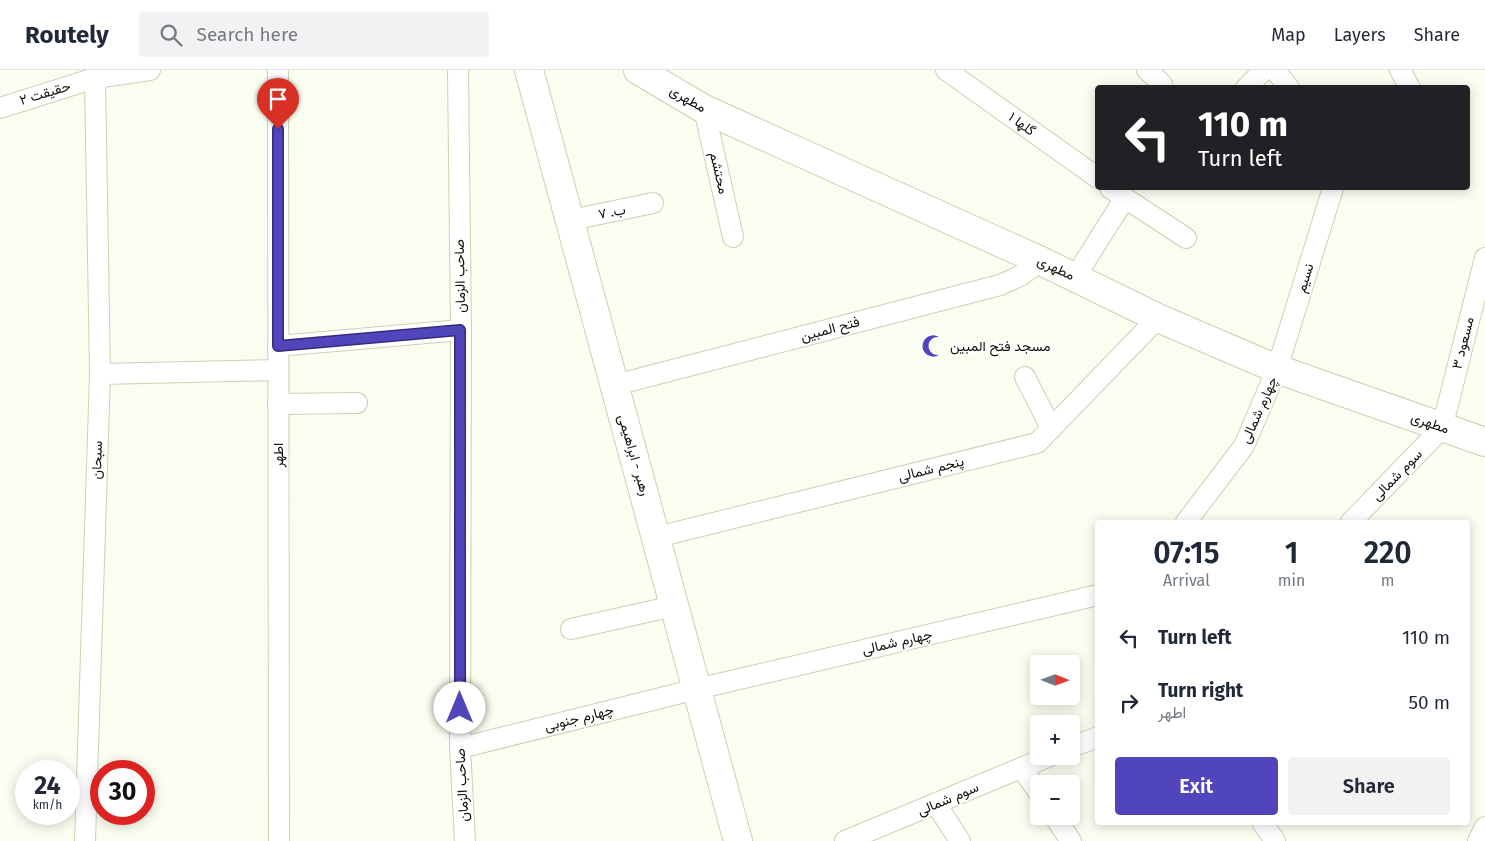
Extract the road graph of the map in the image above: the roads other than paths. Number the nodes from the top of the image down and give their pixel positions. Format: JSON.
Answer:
{"nodes":[{"id":1,"x":150,"y":70,"type":"edge"},
{"id":2,"x":278,"y":70,"type":"edge"},
{"id":3,"x":458,"y":70,"type":"edge"},
{"id":4,"x":529,"y":70,"type":"edge"},
{"id":5,"x":946,"y":70,"type":"edge"},
{"id":6,"x":1147,"y":70,"type":"edge"},
{"id":7,"x":1264,"y":70,"type":"edge"},
{"id":8,"x":1275,"y":70,"type":"edge"},
{"id":9,"x":1400,"y":70,"type":"edge"},
{"id":10,"x":644,"y":71,"type":"edge"},
{"id":11,"x":95,"y":78,"type":"junction"},
{"id":12,"x":1161,"y":85,"type":"edge"},
{"id":13,"x":1249,"y":85,"type":"edge"},
{"id":14,"x":1287,"y":85,"type":"edge"},
{"id":15,"x":1408,"y":85,"type":"edge"},
{"id":16,"x":0,"y":108,"type":"edge"},
{"id":17,"x":704,"y":109,"type":"junction"},
{"id":18,"x":1095,"y":171,"type":"edge"},
{"id":19,"x":1332,"y":190,"type":"edge"},
{"id":20,"x":1118,"y":193,"type":"edge"},
{"id":21,"x":653,"y":204,"type":"dead end"},
{"id":22,"x":571,"y":220,"type":"junction"},
{"id":23,"x":733,"y":237,"type":"dead end"},
{"id":24,"x":1186,"y":238,"type":"dead end"},
{"id":25,"x":1485,"y":258,"type":"edge"},
{"id":26,"x":1041,"y":261,"type":"junction"},
{"id":27,"x":1075,"y":277,"type":"junction"},
{"id":28,"x":1158,"y":318,"type":"junction"},
{"id":29,"x":460,"y":330,"type":"junction"},
{"id":30,"x":278,"y":346,"type":"junction"},
{"id":31,"x":1277,"y":369,"type":"junction"},
{"id":32,"x":278,"y":370,"type":"junction"},
{"id":33,"x":100,"y":374,"type":"junction"},
{"id":34,"x":1025,"y":377,"type":"dead end"},
{"id":35,"x":615,"y":385,"type":"junction"},
{"id":36,"x":357,"y":403,"type":"dead end"},
{"id":37,"x":278,"y":404,"type":"junction"},
{"id":38,"x":1051,"y":428,"type":"junction"},
{"id":39,"x":1442,"y":428,"type":"junction"},
{"id":40,"x":1485,"y":442,"type":"edge"},
{"id":41,"x":1188,"y":520,"type":"edge"},
{"id":42,"x":1353,"y":520,"type":"edge"},
{"id":43,"x":657,"y":537,"type":"junction"},
{"id":44,"x":1095,"y":595,"type":"edge"},
{"id":45,"x":674,"y":606,"type":"junction"},
{"id":46,"x":571,"y":630,"type":"dead end"},
{"id":47,"x":697,"y":688,"type":"junction"},
{"id":48,"x":1095,"y":738,"type":"edge"},
{"id":49,"x":1080,"y":744,"type":"edge"},
{"id":50,"x":460,"y":748,"type":"junction"},
{"id":51,"x":1030,"y":765,"type":"edge"},
{"id":52,"x":1022,"y":768,"type":"junction"},
{"id":53,"x":1030,"y":780,"type":"edge"},
{"id":54,"x":936,"y":804,"type":"junction"},
{"id":55,"x":1060,"y":825,"type":"edge"},
{"id":56,"x":1264,"y":825,"type":"edge"},
{"id":57,"x":1485,"y":827,"type":"edge"},
{"id":58,"x":85,"y":841,"type":"edge"},
{"id":59,"x":279,"y":841,"type":"edge"},
{"id":60,"x":465,"y":841,"type":"edge"},
{"id":61,"x":738,"y":841,"type":"edge"},
{"id":62,"x":845,"y":841,"type":"edge"},
{"id":63,"x":960,"y":841,"type":"edge"},
{"id":64,"x":1071,"y":841,"type":"edge"},
{"id":65,"x":1275,"y":841,"type":"edge"},
{"id":66,"x":1478,"y":841,"type":"edge"}],
"edges":[{"from":1,"to":11,"type":"street","name":"حقیقت ۲"},
{"from":2,"to":30,"type":"street","name":"اطهر"},
{"from":3,"to":29,"type":"street","name":"صاحب الزمان"},
{"from":4,"to":22,"type":"street","name":"رهبر - ابراهیمی"},
{"from":5,"to":18,"type":"street","name":"گلها ۱"},
{"from":6,"to":12,"type":"street"},
{"from":7,"to":13,"type":"street"},
{"from":8,"to":14,"type":"street"},
{"from":9,"to":15,"type":"street"},
{"from":10,"to":17,"type":"street","name":"مطهری"},
{"from":11,"to":16,"type":"street","name":"حقیقت ۲"},
{"from":11,"to":33,"type":"street","name":"سبحان"},
{"from":17,"to":23,"type":"street","name":"محتشم"},
{"from":17,"to":26,"type":"street","name":"مطهری"},
{"from":19,"to":31,"type":"street","name":"نسیم"},
{"from":20,"to":24,"type":"street"},
{"from":20,"to":27,"type":"street"},
{"from":21,"to":22,"type":"street","name":"ب. ۷"},
{"from":22,"to":35,"type":"street","name":"رهبر - ابراهیمی"},
{"from":25,"to":39,"type":"street","name":"مسعود ۳"},
{"from":26,"to":27,"type":"street","name":"مطهری"},
{"from":26,"to":35,"type":"street","name":"فتح المبین"},
{"from":27,"to":28,"type":"street","name":"مطهری"},
{"from":28,"to":31,"type":"street","name":"مطهری"},
{"from":28,"to":38,"type":"street","name":"پنجم شمالی"},
{"from":29,"to":30,"type":"street"},
{"from":29,"to":50,"type":"street","name":"صاحب الزمان"},
{"from":30,"to":32,"type":"street","name":"اطهر"},
{"from":31,"to":39,"type":"street","name":"مطهری"},
{"from":31,"to":41,"type":"street","name":"چهارم شمالی"},
{"from":32,"to":33,"type":"street"},
{"from":32,"to":37,"type":"street","name":"اطهر"},
{"from":33,"to":58,"type":"street","name":"سبحان"},
{"from":34,"to":38,"type":"street"},
{"from":35,"to":43,"type":"street","name":"رهبر - ابراهیمی"},
{"from":36,"to":37,"type":"street"},
{"from":37,"to":59,"type":"street","name":"اطهر"},
{"from":38,"to":43,"type":"street","name":"پنجم شمالی"},
{"from":39,"to":40,"type":"street","name":"مطهری"},
{"from":39,"to":42,"type":"street","name":"سوم شمالی"},
{"from":43,"to":45,"type":"street","name":"رهبر - ابراهیمی"},
{"from":44,"to":47,"type":"street","name":"چهارم شمالی"},
{"from":45,"to":46,"type":"street"},
{"from":45,"to":47,"type":"street","name":"رهبر - ابراهیمی"},
{"from":47,"to":50,"type":"street","name":"چهارم جنوبی"},
{"from":47,"to":61,"type":"street","name":"رهبر - ابراهیمی"},
{"from":48,"to":49,"type":"street"},
{"from":50,"to":60,"type":"street","name":"صاحب الزمان"},
{"from":51,"to":52,"type":"street","name":"سوم شمالی"},
{"from":52,"to":53,"type":"street"},
{"from":52,"to":54,"type":"street","name":"سوم شمالی"},
{"from":54,"to":62,"type":"street","name":"سوم شمالی"},
{"from":54,"to":63,"type":"street"},
{"from":55,"to":64,"type":"street"},
{"from":56,"to":65,"type":"street"},
{"from":57,"to":66,"type":"street"}]}
